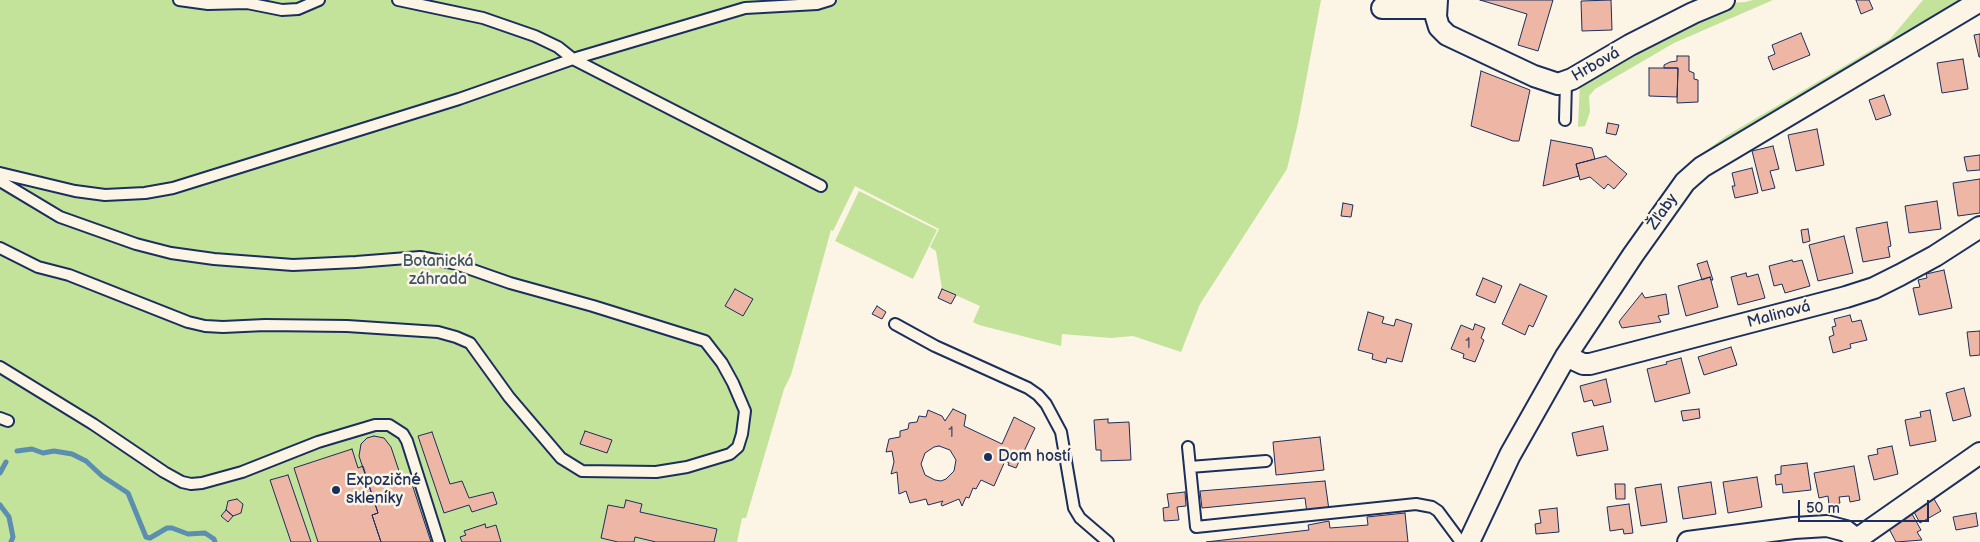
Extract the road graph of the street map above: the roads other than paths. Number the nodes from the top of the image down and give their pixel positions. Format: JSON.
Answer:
{"nodes":[{"id":1,"x":179,"y":0,"type":"edge"},
{"id":2,"x":319,"y":0,"type":"edge"},
{"id":3,"x":398,"y":0,"type":"edge"},
{"id":4,"x":830,"y":0,"type":"edge"},
{"id":5,"x":1724,"y":0,"type":"edge"},
{"id":6,"x":1980,"y":1,"type":"edge"},
{"id":7,"x":1436,"y":4,"type":"edge"},
{"id":8,"x":1382,"y":8,"type":"dead end"},
{"id":9,"x":576,"y":58,"type":"junction"},
{"id":10,"x":1566,"y":82,"type":"junction"},
{"id":11,"x":1565,"y":120,"type":"dead end"},
{"id":12,"x":0,"y":173,"type":"edge"},
{"id":13,"x":0,"y":181,"type":"edge"},
{"id":14,"x":821,"y":186,"type":"dead end"},
{"id":15,"x":1980,"y":227,"type":"edge"},
{"id":16,"x":0,"y":248,"type":"edge"},
{"id":17,"x":895,"y":324,"type":"dead end"},
{"id":18,"x":1566,"y":356,"type":"junction"},
{"id":19,"x":0,"y":367,"type":"edge"},
{"id":20,"x":1188,"y":447,"type":"dead end"},
{"id":21,"x":1980,"y":453,"type":"edge"},
{"id":22,"x":1266,"y":461,"type":"dead end"},
{"id":23,"x":1190,"y":467,"type":"junction"},
{"id":24,"x":1858,"y":540,"type":"edge"},
{"id":25,"x":438,"y":542,"type":"edge"},
{"id":26,"x":1108,"y":542,"type":"edge"},
{"id":27,"x":1461,"y":542,"type":"edge"},
{"id":28,"x":1469,"y":542,"type":"edge"},
{"id":29,"x":1688,"y":542,"type":"edge"}],
"edges":[{"from":1,"to":2,"type":"lane"},
{"from":3,"to":9,"type":"lane"},
{"from":4,"to":9,"type":"lane"},
{"from":5,"to":10,"type":"street","name":"Hrbová"},
{"from":6,"to":18,"type":"street","name":"Žľaby"},
{"from":7,"to":8,"type":"street"},
{"from":7,"to":10,"type":"street","name":"Hrbová"},
{"from":9,"to":12,"type":"lane"},
{"from":9,"to":14,"type":"lane"},
{"from":10,"to":11,"type":"lane"},
{"from":13,"to":16,"type":"lane"},
{"from":15,"to":18,"type":"street","name":"Malinová"},
{"from":17,"to":26,"type":"lane"},
{"from":18,"to":28,"type":"street","name":"Žľaby"},
{"from":19,"to":25,"type":"lane"},
{"from":20,"to":23,"type":"lane"},
{"from":21,"to":24,"type":"street"},
{"from":22,"to":23,"type":"lane"},
{"from":23,"to":27,"type":"lane"},
{"from":24,"to":29,"type":"street"}]}
